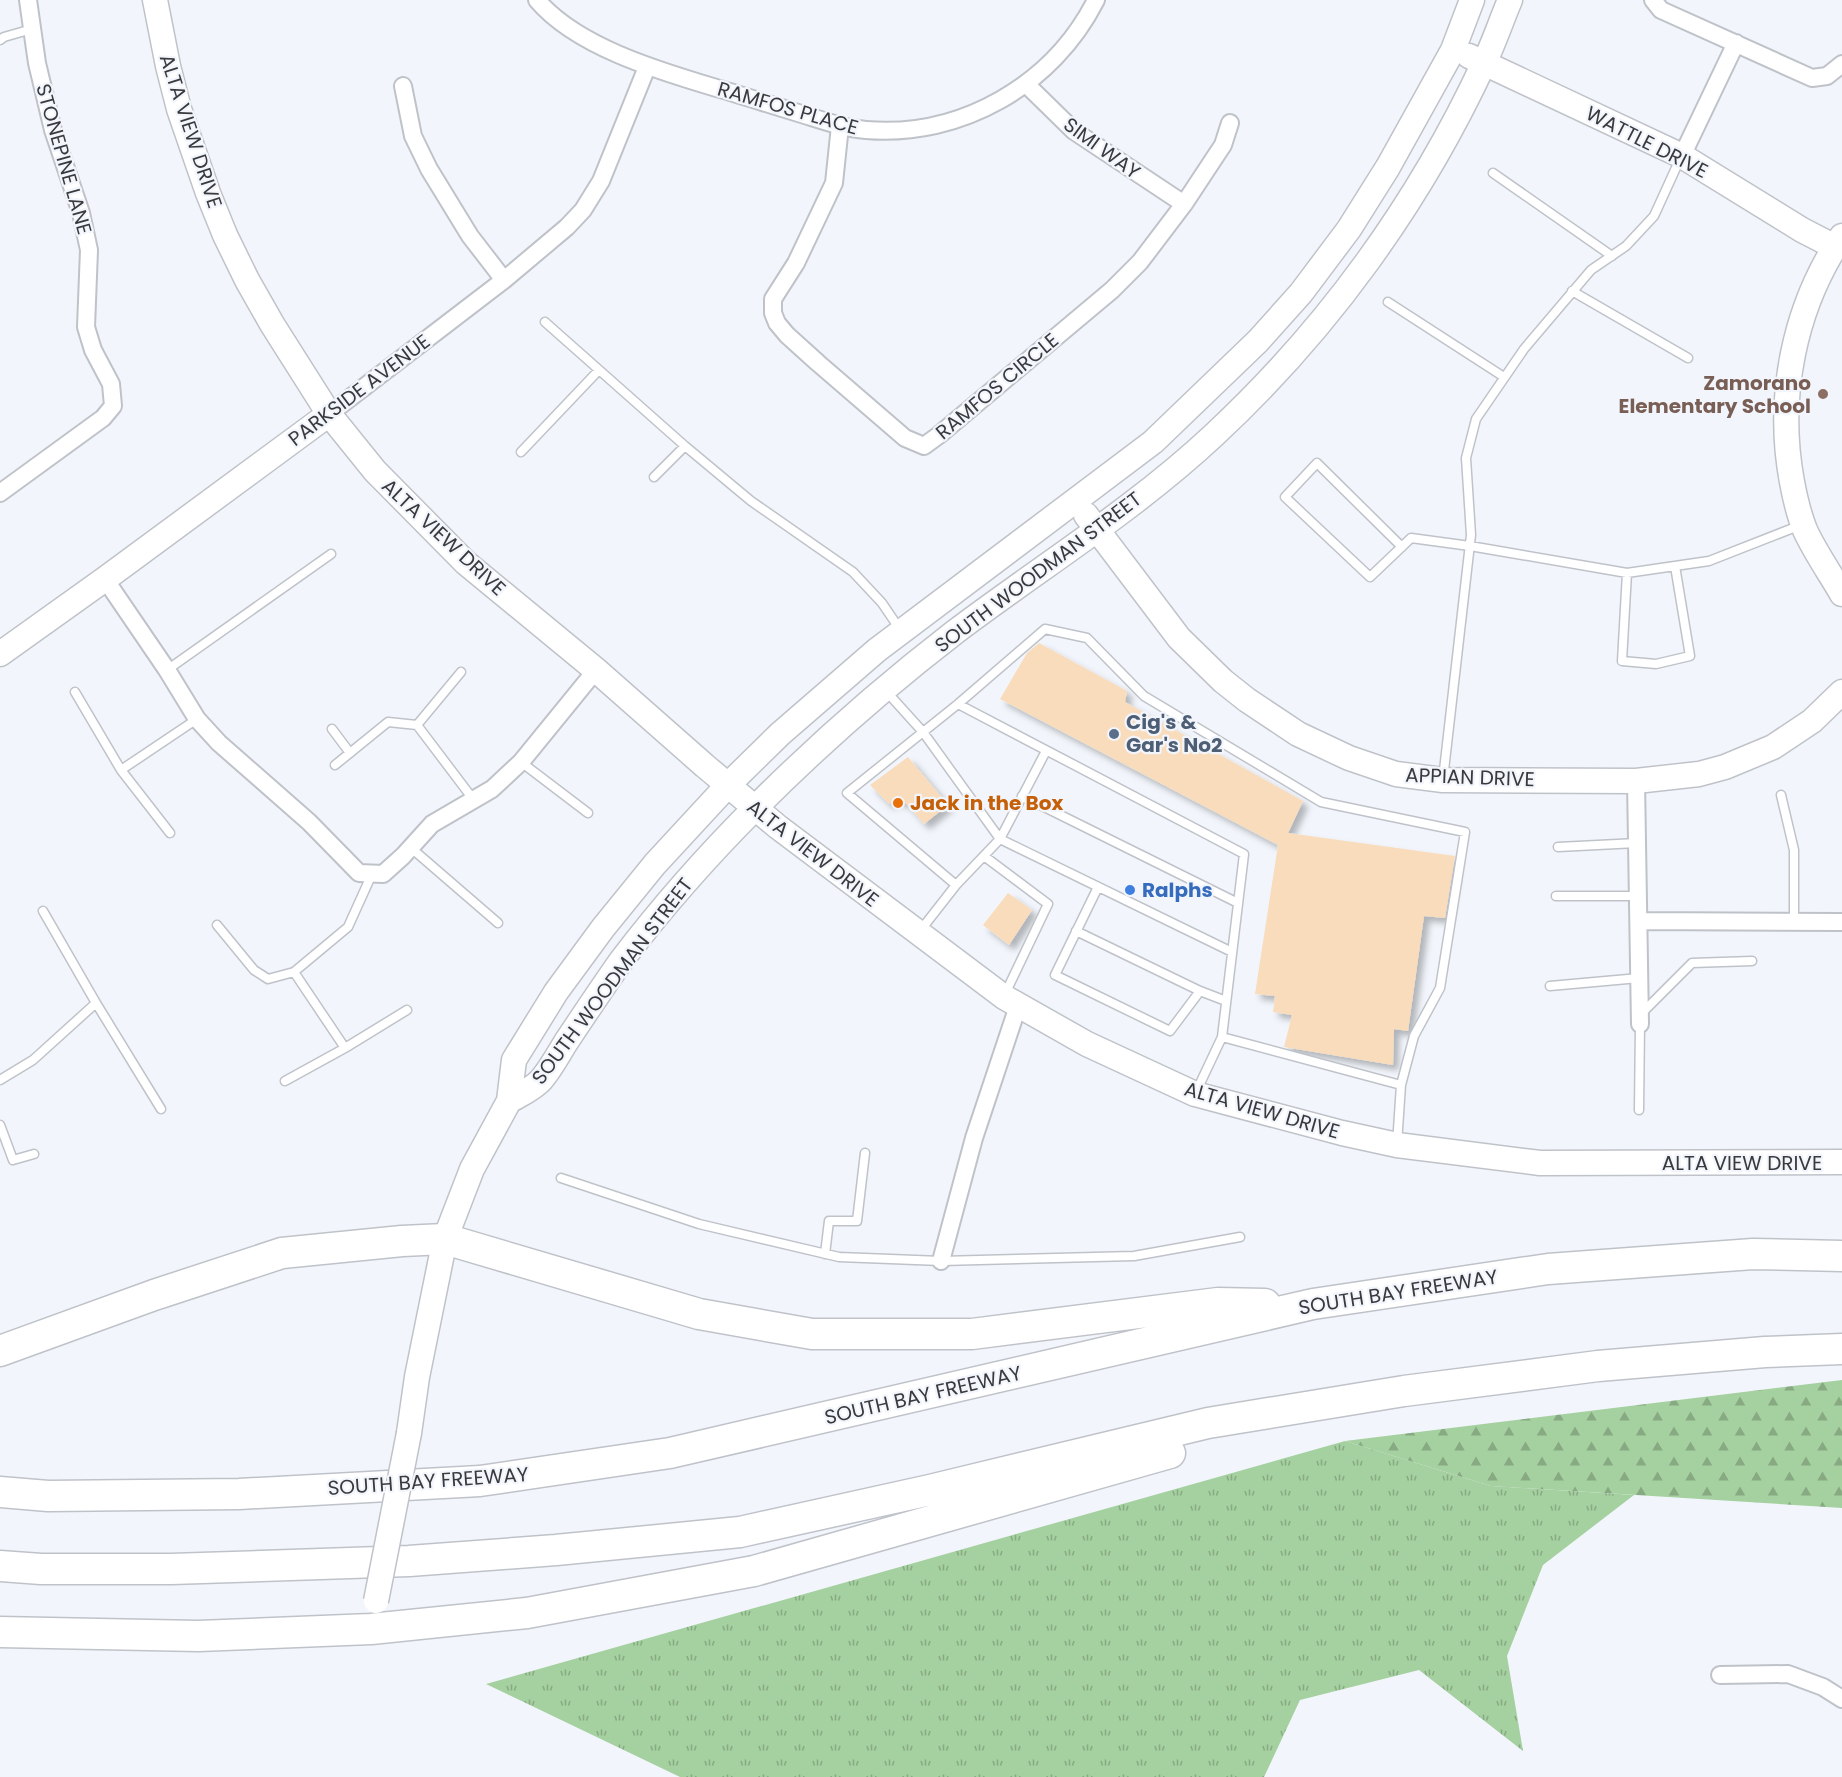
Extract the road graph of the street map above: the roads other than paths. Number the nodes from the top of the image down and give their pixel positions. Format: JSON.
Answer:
{"nodes":[{"id":1,"x":28,"y":0,"type":"edge"},
{"id":2,"x":155,"y":0,"type":"edge"},
{"id":3,"x":537,"y":0,"type":"edge"},
{"id":4,"x":1096,"y":0,"type":"edge"},
{"id":5,"x":1473,"y":0,"type":"edge"},
{"id":6,"x":1510,"y":0,"type":"edge"},
{"id":7,"x":1653,"y":0,"type":"edge"},
{"id":8,"x":32,"y":29,"type":"junction"},
{"id":9,"x":0,"y":40,"type":"edge"},
{"id":10,"x":1736,"y":43,"type":"junction"},
{"id":11,"x":1453,"y":50,"type":"junction"},
{"id":12,"x":1484,"y":63,"type":"junction"},
{"id":13,"x":1842,"y":64,"type":"edge"},
{"id":14,"x":647,"y":67,"type":"junction"},
{"id":15,"x":1026,"y":84,"type":"junction"},
{"id":16,"x":403,"y":86,"type":"dead end"},
{"id":17,"x":1230,"y":123,"type":"dead end"},
{"id":18,"x":840,"y":126,"type":"junction"},
{"id":19,"x":1682,"y":156,"type":"junction"},
{"id":20,"x":1493,"y":172,"type":"dead end"},
{"id":21,"x":1184,"y":204,"type":"junction"},
{"id":22,"x":1838,"y":241,"type":"edge"},
{"id":23,"x":1612,"y":256,"type":"junction"},
{"id":24,"x":504,"y":280,"type":"junction"},
{"id":25,"x":1572,"y":291,"type":"junction"},
{"id":26,"x":1388,"y":302,"type":"dead end"},
{"id":27,"x":545,"y":322,"type":"dead end"},
{"id":28,"x":1688,"y":358,"type":"dead end"},
{"id":29,"x":599,"y":370,"type":"junction"},
{"id":30,"x":1504,"y":377,"type":"junction"},
{"id":31,"x":328,"y":414,"type":"junction"},
{"id":32,"x":685,"y":446,"type":"junction"},
{"id":33,"x":521,"y":452,"type":"dead end"},
{"id":34,"x":654,"y":477,"type":"dead end"},
{"id":35,"x":0,"y":493,"type":"edge"},
{"id":36,"x":1076,"y":501,"type":"junction"},
{"id":37,"x":1803,"y":524,"type":"junction"},
{"id":38,"x":1096,"y":529,"type":"junction"},
{"id":39,"x":1470,"y":546,"type":"junction"},
{"id":40,"x":1402,"y":547,"type":"junction"},
{"id":41,"x":331,"y":554,"type":"dead end"},
{"id":42,"x":1675,"y":566,"type":"junction"},
{"id":43,"x":1627,"y":573,"type":"junction"},
{"id":44,"x":105,"y":579,"type":"junction"},
{"id":45,"x":1842,"y":594,"type":"edge"},
{"id":46,"x":901,"y":631,"type":"junction"},
{"id":47,"x":0,"y":654,"type":"edge"},
{"id":48,"x":168,"y":670,"type":"junction"},
{"id":49,"x":596,"y":670,"type":"junction"},
{"id":50,"x":461,"y":672,"type":"dead end"},
{"id":51,"x":884,"y":690,"type":"junction"},
{"id":52,"x":75,"y":692,"type":"dead end"},
{"id":53,"x":1842,"y":692,"type":"edge"},
{"id":54,"x":958,"y":704,"type":"junction"},
{"id":55,"x":197,"y":719,"type":"junction"},
{"id":56,"x":417,"y":724,"type":"junction"},
{"id":57,"x":332,"y":729,"type":"dead end"},
{"id":58,"x":923,"y":732,"type":"junction"},
{"id":59,"x":1046,"y":751,"type":"junction"},
{"id":60,"x":350,"y":753,"type":"junction"},
{"id":61,"x":521,"y":762,"type":"junction"},
{"id":62,"x":335,"y":765,"type":"dead end"},
{"id":63,"x":121,"y":770,"type":"junction"},
{"id":64,"x":1443,"y":780,"type":"junction"},
{"id":65,"x":1635,"y":781,"type":"junction"},
{"id":66,"x":728,"y":785,"type":"junction"},
{"id":67,"x":1781,"y":795,"type":"dead end"},
{"id":68,"x":1022,"y":796,"type":"junction"},
{"id":69,"x":473,"y":799,"type":"junction"},
{"id":70,"x":755,"y":808,"type":"junction"},
{"id":71,"x":588,"y":813,"type":"dead end"},
{"id":72,"x":170,"y":833,"type":"dead end"},
{"id":73,"x":1000,"y":838,"type":"junction"},
{"id":74,"x":1638,"y":843,"type":"junction"},
{"id":75,"x":1558,"y":846,"type":"dead end"},
{"id":76,"x":410,"y":847,"type":"junction"},
{"id":77,"x":984,"y":856,"type":"junction"},
{"id":78,"x":372,"y":873,"type":"junction"},
{"id":79,"x":956,"y":885,"type":"junction"},
{"id":80,"x":1098,"y":887,"type":"junction"},
{"id":81,"x":1556,"y":896,"type":"dead end"},
{"id":82,"x":1638,"y":896,"type":"junction"},
{"id":83,"x":1238,"y":903,"type":"junction"},
{"id":84,"x":43,"y":911,"type":"dead end"},
{"id":85,"x":1639,"y":921,"type":"junction"},
{"id":86,"x":1794,"y":922,"type":"junction"},
{"id":87,"x":1842,"y":922,"type":"edge"},
{"id":88,"x":498,"y":924,"type":"dead end"},
{"id":89,"x":217,"y":925,"type":"dead end"},
{"id":90,"x":1076,"y":931,"type":"junction"},
{"id":91,"x":918,"y":933,"type":"junction"},
{"id":92,"x":1232,"y":952,"type":"junction"},
{"id":93,"x":1752,"y":961,"type":"dead end"},
{"id":94,"x":294,"y":972,"type":"junction"},
{"id":95,"x":1639,"y":978,"type":"junction"},
{"id":96,"x":1550,"y":986,"type":"dead end"},
{"id":97,"x":1200,"y":992,"type":"junction"},
{"id":98,"x":1226,"y":1001,"type":"junction"},
{"id":99,"x":1011,"y":1002,"type":"junction"},
{"id":100,"x":96,"y":1003,"type":"junction"},
{"id":101,"x":407,"y":1010,"type":"dead end"},
{"id":102,"x":1640,"y":1020,"type":"junction"},
{"id":103,"x":1222,"y":1037,"type":"junction"},
{"id":104,"x":345,"y":1048,"type":"junction"},
{"id":105,"x":0,"y":1080,"type":"edge"},
{"id":106,"x":285,"y":1081,"type":"dead end"},
{"id":107,"x":1401,"y":1085,"type":"junction"},
{"id":108,"x":1196,"y":1094,"type":"junction"},
{"id":109,"x":509,"y":1101,"type":"junction"},
{"id":110,"x":161,"y":1109,"type":"dead end"},
{"id":111,"x":1639,"y":1110,"type":"dead end"},
{"id":112,"x":0,"y":1125,"type":"edge"},
{"id":113,"x":1396,"y":1144,"type":"junction"},
{"id":114,"x":864,"y":1153,"type":"dead end"},
{"id":115,"x":34,"y":1154,"type":"dead end"},
{"id":116,"x":1842,"y":1162,"type":"edge"},
{"id":117,"x":561,"y":1178,"type":"dead end"},
{"id":118,"x":1240,"y":1237,"type":"dead end"},
{"id":119,"x":445,"y":1239,"type":"junction"},
{"id":120,"x":825,"y":1254,"type":"junction"},
{"id":121,"x":1842,"y":1256,"type":"edge"},
{"id":122,"x":941,"y":1261,"type":"junction"},
{"id":123,"x":1313,"y":1304,"type":"junction"},
{"id":124,"x":1842,"y":1349,"type":"edge"},
{"id":125,"x":0,"y":1351,"type":"edge"},
{"id":126,"x":1404,"y":1391,"type":"junction"},
{"id":127,"x":0,"y":1492,"type":"edge"},
{"id":128,"x":0,"y":1566,"type":"edge"},
{"id":129,"x":373,"y":1615,"type":"junction"},
{"id":130,"x":0,"y":1632,"type":"edge"},
{"id":131,"x":1720,"y":1675,"type":"dead end"},
{"id":132,"x":1842,"y":1699,"type":"edge"}],
"edges":[{"from":1,"to":8,"type":"street","name":"STONEPINE LANE"},
{"from":2,"to":31,"type":"main road","name":"ALTA VIEW DRIVE"},
{"from":3,"to":14,"type":"street","name":"RAMFOS PLACE"},
{"from":4,"to":15,"type":"street","name":"RAMFOS PLACE"},
{"from":5,"to":11,"type":"main road","name":"SOUTH WOODMAN STREET"},
{"from":6,"to":12,"type":"main road","name":"SOUTH WOODMAN STREET"},
{"from":7,"to":10,"type":"street"},
{"from":8,"to":9,"type":"lane"},
{"from":8,"to":35,"type":"street","name":"STONEPINE LANE"},
{"from":10,"to":13,"type":"street"},
{"from":10,"to":19,"type":"street"},
{"from":11,"to":12,"type":"main road","name":"WATTLE DRIVE"},
{"from":11,"to":36,"type":"main road","name":"SOUTH WOODMAN STREET"},
{"from":12,"to":19,"type":"main road","name":"WATTLE DRIVE"},
{"from":12,"to":38,"type":"main road","name":"SOUTH WOODMAN STREET"},
{"from":14,"to":18,"type":"street","name":"RAMFOS PLACE"},
{"from":14,"to":24,"type":"street","name":"PARKSIDE AVENUE"},
{"from":15,"to":18,"type":"street","name":"RAMFOS PLACE"},
{"from":15,"to":21,"type":"street","name":"SIMI WAY"},
{"from":16,"to":24,"type":"street"},
{"from":17,"to":21,"type":"street","name":"RAMFOS CIRCLE"},
{"from":18,"to":21,"type":"street","name":"RAMFOS CIRCLE"},
{"from":19,"to":22,"type":"main road","name":"WATTLE DRIVE"},
{"from":19,"to":23,"type":"lane"},
{"from":20,"to":23,"type":"lane"},
{"from":22,"to":37,"type":"main road"},
{"from":23,"to":25,"type":"lane"},
{"from":24,"to":31,"type":"street","name":"PARKSIDE AVENUE"},
{"from":25,"to":28,"type":"lane"},
{"from":25,"to":30,"type":"lane"},
{"from":26,"to":30,"type":"lane"},
{"from":27,"to":29,"type":"lane"},
{"from":29,"to":32,"type":"lane"},
{"from":29,"to":33,"type":"lane"},
{"from":30,"to":39,"type":"lane"},
{"from":31,"to":44,"type":"main road","name":"PARKSIDE AVENUE"},
{"from":31,"to":49,"type":"main road","name":"ALTA VIEW DRIVE"},
{"from":32,"to":34,"type":"lane"},
{"from":32,"to":46,"type":"lane"},
{"from":36,"to":38,"type":"main road","name":"APPIAN DRIVE"},
{"from":36,"to":46,"type":"main road","name":"SOUTH WOODMAN STREET"},
{"from":37,"to":42,"type":"lane"},
{"from":37,"to":45,"type":"main road"},
{"from":38,"to":51,"type":"main road","name":"SOUTH WOODMAN STREET"},
{"from":38,"to":64,"type":"main road","name":"APPIAN DRIVE"},
{"from":39,"to":40,"type":"lane"},
{"from":39,"to":43,"type":"lane"},
{"from":39,"to":64,"type":"lane"},
{"from":40,"to":40,"type":"lane"},
{"from":41,"to":48,"type":"lane"},
{"from":42,"to":43,"type":"lane"},
{"from":42,"to":43,"type":"lane"},
{"from":44,"to":47,"type":"main road","name":"PARKSIDE AVENUE"},
{"from":44,"to":48,"type":"street"},
{"from":46,"to":66,"type":"main road","name":"SOUTH WOODMAN STREET"},
{"from":48,"to":55,"type":"street"},
{"from":49,"to":61,"type":"street"},
{"from":49,"to":66,"type":"main road","name":"ALTA VIEW DRIVE"},
{"from":50,"to":56,"type":"lane"},
{"from":51,"to":58,"type":"lane"},
{"from":51,"to":70,"type":"main road","name":"SOUTH WOODMAN STREET"},
{"from":52,"to":63,"type":"lane"},
{"from":53,"to":65,"type":"main road","name":"APPIAN DRIVE"},
{"from":54,"to":58,"type":"lane"},
{"from":54,"to":59,"type":"lane"},
{"from":54,"to":107,"type":"lane"},
{"from":55,"to":63,"type":"lane"},
{"from":55,"to":78,"type":"street"},
{"from":56,"to":60,"type":"lane"},
{"from":56,"to":69,"type":"lane"},
{"from":57,"to":60,"type":"lane"},
{"from":58,"to":73,"type":"lane"},
{"from":58,"to":79,"type":"lane"},
{"from":59,"to":68,"type":"lane"},
{"from":59,"to":83,"type":"lane"},
{"from":60,"to":62,"type":"lane"},
{"from":61,"to":69,"type":"street"},
{"from":61,"to":71,"type":"lane"},
{"from":63,"to":72,"type":"lane"},
{"from":64,"to":65,"type":"main road","name":"APPIAN DRIVE"},
{"from":65,"to":74,"type":"street"},
{"from":66,"to":70,"type":"main road","name":"ALTA VIEW DRIVE"},
{"from":66,"to":109,"type":"main road","name":"SOUTH WOODMAN STREET"},
{"from":67,"to":86,"type":"lane"},
{"from":68,"to":73,"type":"lane"},
{"from":68,"to":83,"type":"lane"},
{"from":69,"to":76,"type":"street"},
{"from":70,"to":91,"type":"main road","name":"ALTA VIEW DRIVE"},
{"from":70,"to":109,"type":"main road","name":"SOUTH WOODMAN STREET"},
{"from":73,"to":77,"type":"lane"},
{"from":73,"to":80,"type":"lane"},
{"from":74,"to":75,"type":"lane"},
{"from":74,"to":82,"type":"street"},
{"from":76,"to":78,"type":"street"},
{"from":76,"to":88,"type":"lane"},
{"from":77,"to":79,"type":"lane"},
{"from":77,"to":99,"type":"lane"},
{"from":78,"to":94,"type":"lane"},
{"from":79,"to":91,"type":"lane"},
{"from":80,"to":90,"type":"lane"},
{"from":80,"to":92,"type":"lane"},
{"from":81,"to":82,"type":"lane"},
{"from":82,"to":85,"type":"street"},
{"from":83,"to":92,"type":"lane"},
{"from":84,"to":100,"type":"lane"},
{"from":85,"to":86,"type":"street"},
{"from":85,"to":95,"type":"street"},
{"from":86,"to":87,"type":"street"},
{"from":89,"to":94,"type":"lane"},
{"from":90,"to":97,"type":"lane"},
{"from":90,"to":97,"type":"lane"},
{"from":91,"to":99,"type":"main road","name":"ALTA VIEW DRIVE"},
{"from":92,"to":98,"type":"lane"},
{"from":93,"to":102,"type":"lane"},
{"from":94,"to":104,"type":"lane"},
{"from":95,"to":96,"type":"lane"},
{"from":95,"to":102,"type":"street"},
{"from":97,"to":98,"type":"lane"},
{"from":98,"to":103,"type":"lane"},
{"from":99,"to":108,"type":"main road","name":"ALTA VIEW DRIVE"},
{"from":99,"to":122,"type":"street"},
{"from":100,"to":105,"type":"lane"},
{"from":100,"to":110,"type":"lane"},
{"from":101,"to":104,"type":"lane"},
{"from":102,"to":111,"type":"lane"},
{"from":103,"to":107,"type":"lane"},
{"from":103,"to":108,"type":"lane"},
{"from":104,"to":106,"type":"lane"},
{"from":107,"to":113,"type":"lane"},
{"from":108,"to":113,"type":"main road","name":"ALTA VIEW DRIVE"},
{"from":109,"to":119,"type":"main road","name":"SOUTH WOODMAN STREET"},
{"from":112,"to":115,"type":"lane"},
{"from":113,"to":116,"type":"main road","name":"ALTA VIEW DRIVE"},
{"from":114,"to":120,"type":"lane"},
{"from":117,"to":120,"type":"lane"},
{"from":118,"to":122,"type":"lane"},
{"from":119,"to":123,"type":"highway"},
{"from":119,"to":125,"type":"highway"},
{"from":119,"to":129,"type":"main road","name":"SOUTH WOODMAN STREET","bridge":true},
{"from":120,"to":122,"type":"lane"},
{"from":121,"to":123,"type":"highway","name":"SOUTH BAY FREEWAY"},
{"from":123,"to":127,"type":"highway","name":"SOUTH BAY FREEWAY"},
{"from":124,"to":126,"type":"highway"},
{"from":126,"to":128,"type":"highway"},
{"from":126,"to":129,"type":"highway"},
{"from":129,"to":130,"type":"highway"},
{"from":131,"to":132,"type":"street"}]}
